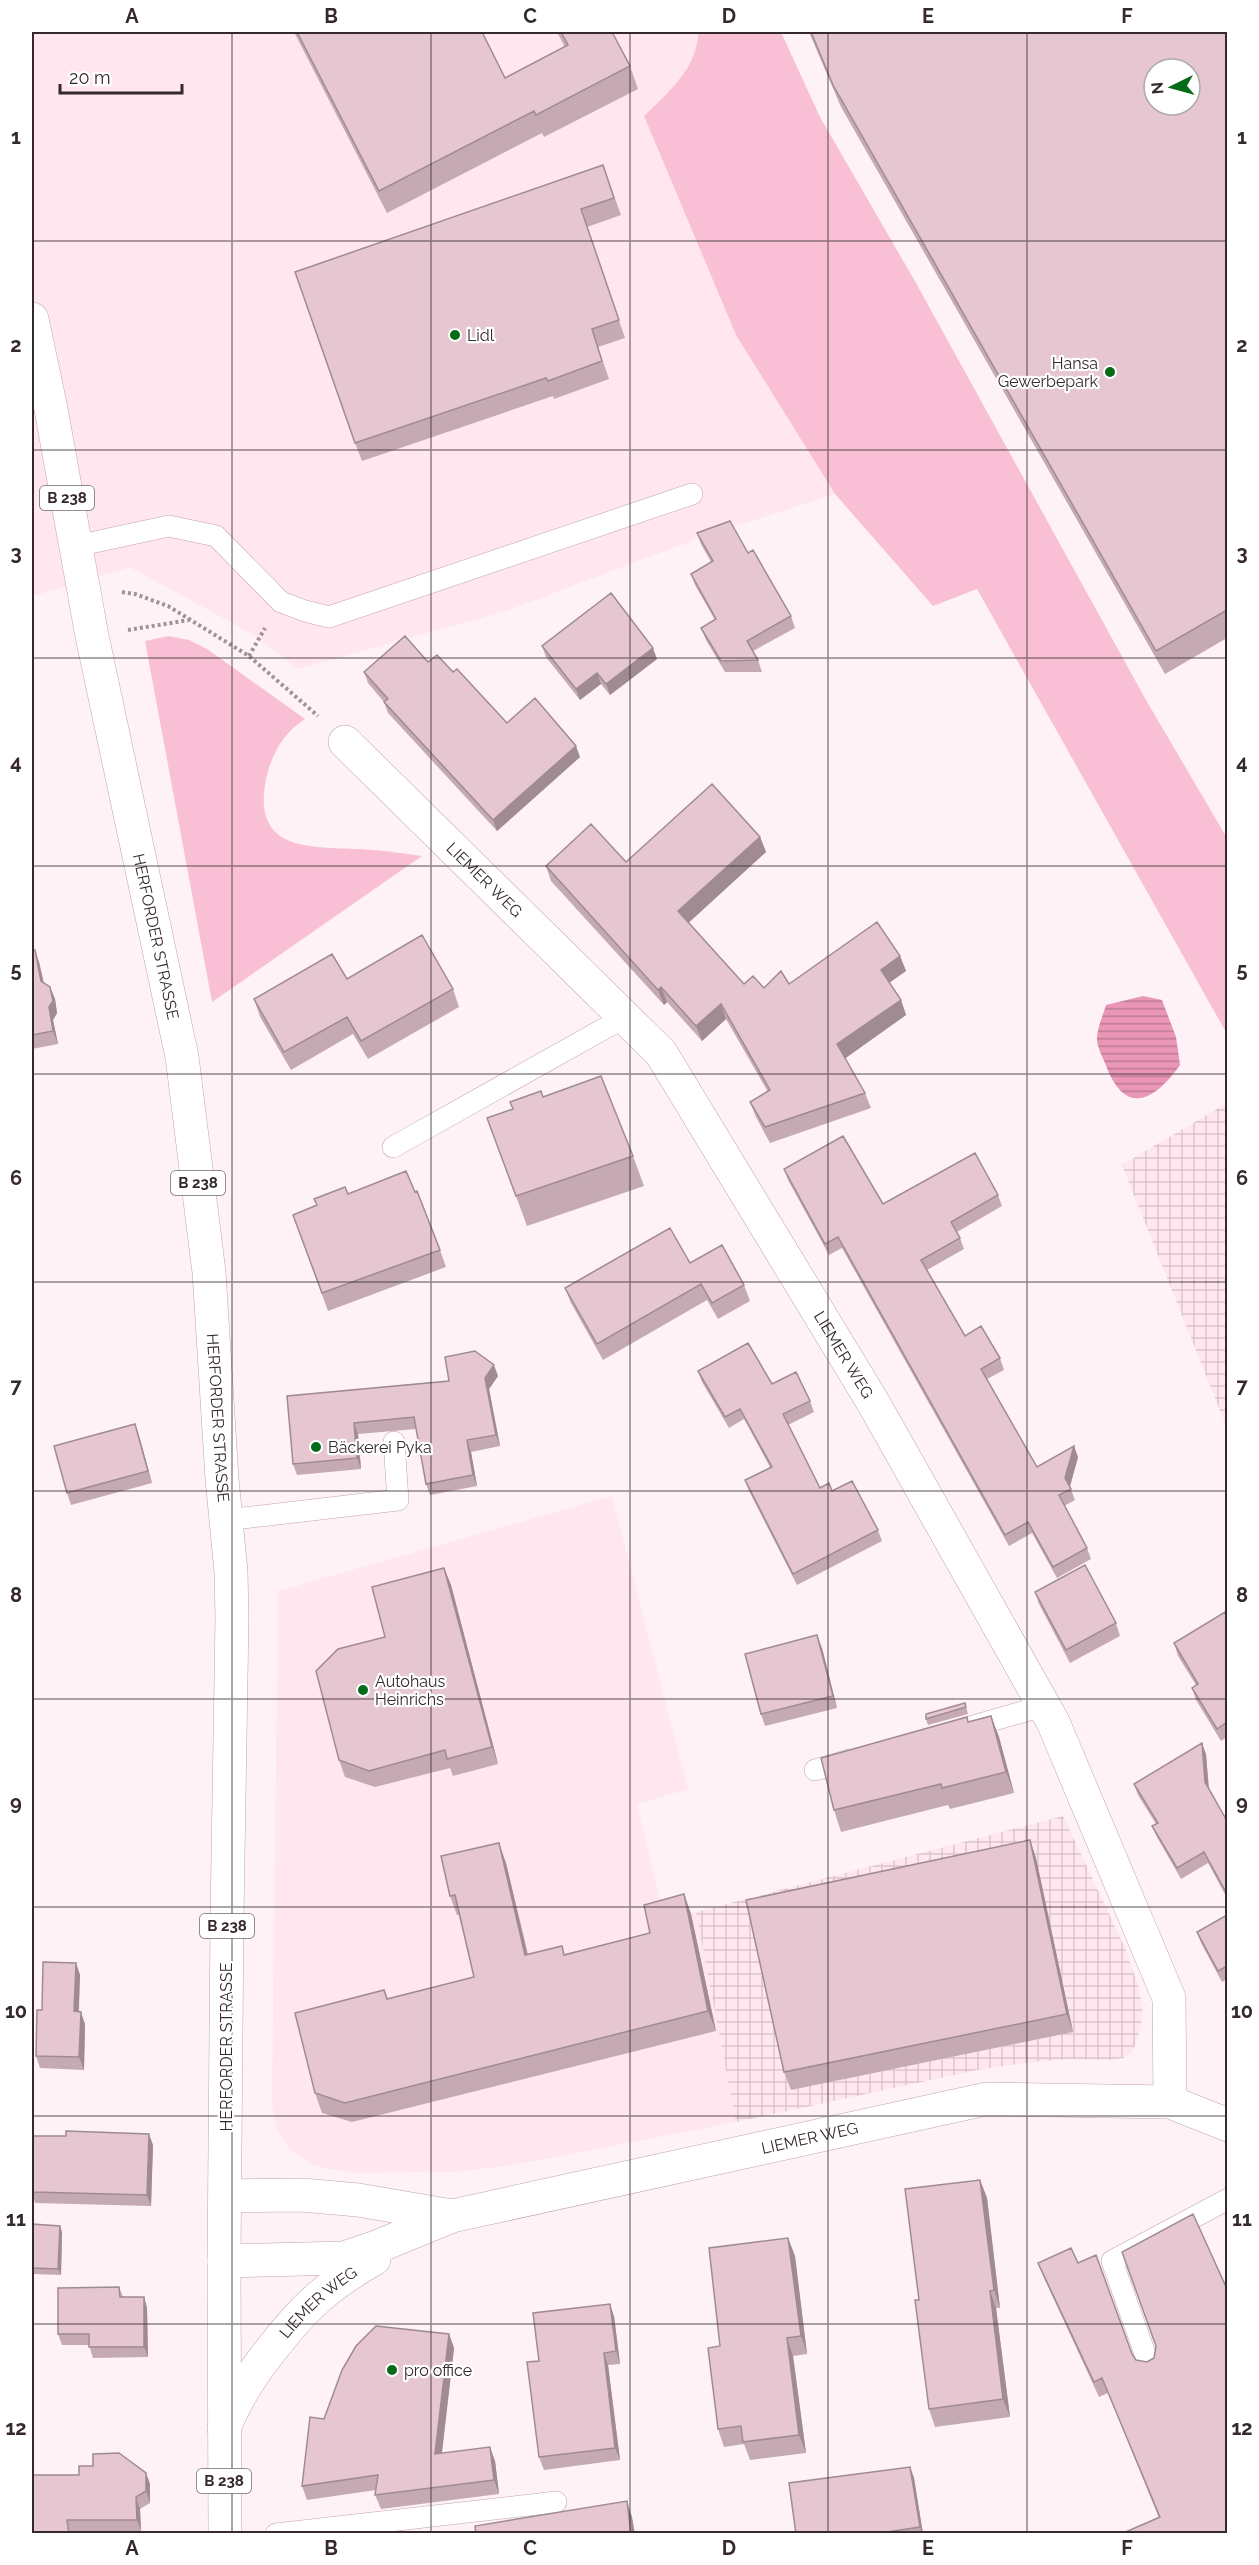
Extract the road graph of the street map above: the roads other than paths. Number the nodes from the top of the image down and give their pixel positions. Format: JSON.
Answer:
{"nodes":[{"id":1,"x":32,"y":319,"type":"edge"},
{"id":2,"x":692,"y":494,"type":"dead end"},
{"id":3,"x":76,"y":546,"type":"junction"},
{"id":4,"x":345,"y":742,"type":"road end"},
{"id":5,"x":625,"y":1017,"type":"junction"},
{"id":6,"x":393,"y":1147,"type":"dead end"},
{"id":7,"x":394,"y":1442,"type":"dead end"},
{"id":8,"x":226,"y":1521,"type":"junction"},
{"id":9,"x":1043,"y":1706,"type":"junction"},
{"id":10,"x":952,"y":1732,"type":"edge"},
{"id":11,"x":872,"y":1754,"type":"edge"},
{"id":12,"x":815,"y":1770,"type":"dead end"},
{"id":13,"x":1170,"y":2102,"type":"junction"},
{"id":14,"x":1227,"y":2125,"type":"edge"},
{"id":15,"x":225,"y":2196,"type":"junction"},
{"id":16,"x":1227,"y":2199,"type":"edge"},
{"id":17,"x":452,"y":2216,"type":"junction"},
{"id":18,"x":224,"y":2261,"type":"junction"},
{"id":19,"x":1149,"y":2366,"type":"edge"},
{"id":20,"x":224,"y":2428,"type":"junction"},
{"id":21,"x":556,"y":2502,"type":"dead end"},
{"id":22,"x":225,"y":2534,"type":"edge"},
{"id":23,"x":276,"y":2534,"type":"edge"}],
"edges":[{"from":1,"to":3,"type":"street","name":"HERFORDER STRASSE","number":"B 238"},
{"from":2,"to":3,"type":"lane"},
{"from":3,"to":8,"type":"street","name":"HERFORDER STRASSE","number":"B 238"},
{"from":4,"to":5,"type":"street","name":"LIEMER WEG"},
{"from":5,"to":6,"type":"lane"},
{"from":5,"to":9,"type":"street","name":"LIEMER WEG"},
{"from":7,"to":8,"type":"lane"},
{"from":8,"to":15,"type":"street","name":"HERFORDER STRASSE","number":"B 238"},
{"from":9,"to":10,"type":"lane"},
{"from":9,"to":13,"type":"street","name":"LIEMER WEG"},
{"from":11,"to":12,"type":"lane"},
{"from":13,"to":14,"type":"street","name":"LIEMER WEG"},
{"from":13,"to":17,"type":"street","name":"LIEMER WEG"},
{"from":15,"to":17,"type":"street","name":"LIEMER WEG"},
{"from":15,"to":18,"type":"street","name":"HERFORDER STRASSE","number":"B 238"},
{"from":16,"to":19,"type":"lane"},
{"from":17,"to":18,"type":"street","name":"LIEMER WEG"},
{"from":17,"to":20,"type":"street","name":"LIEMER WEG"},
{"from":18,"to":20,"type":"street","name":"HERFORDER STRASSE","number":"B 238"},
{"from":20,"to":22,"type":"street","name":"HERFORDER STRASSE","number":"B 238"},
{"from":21,"to":23,"type":"lane"}]}
